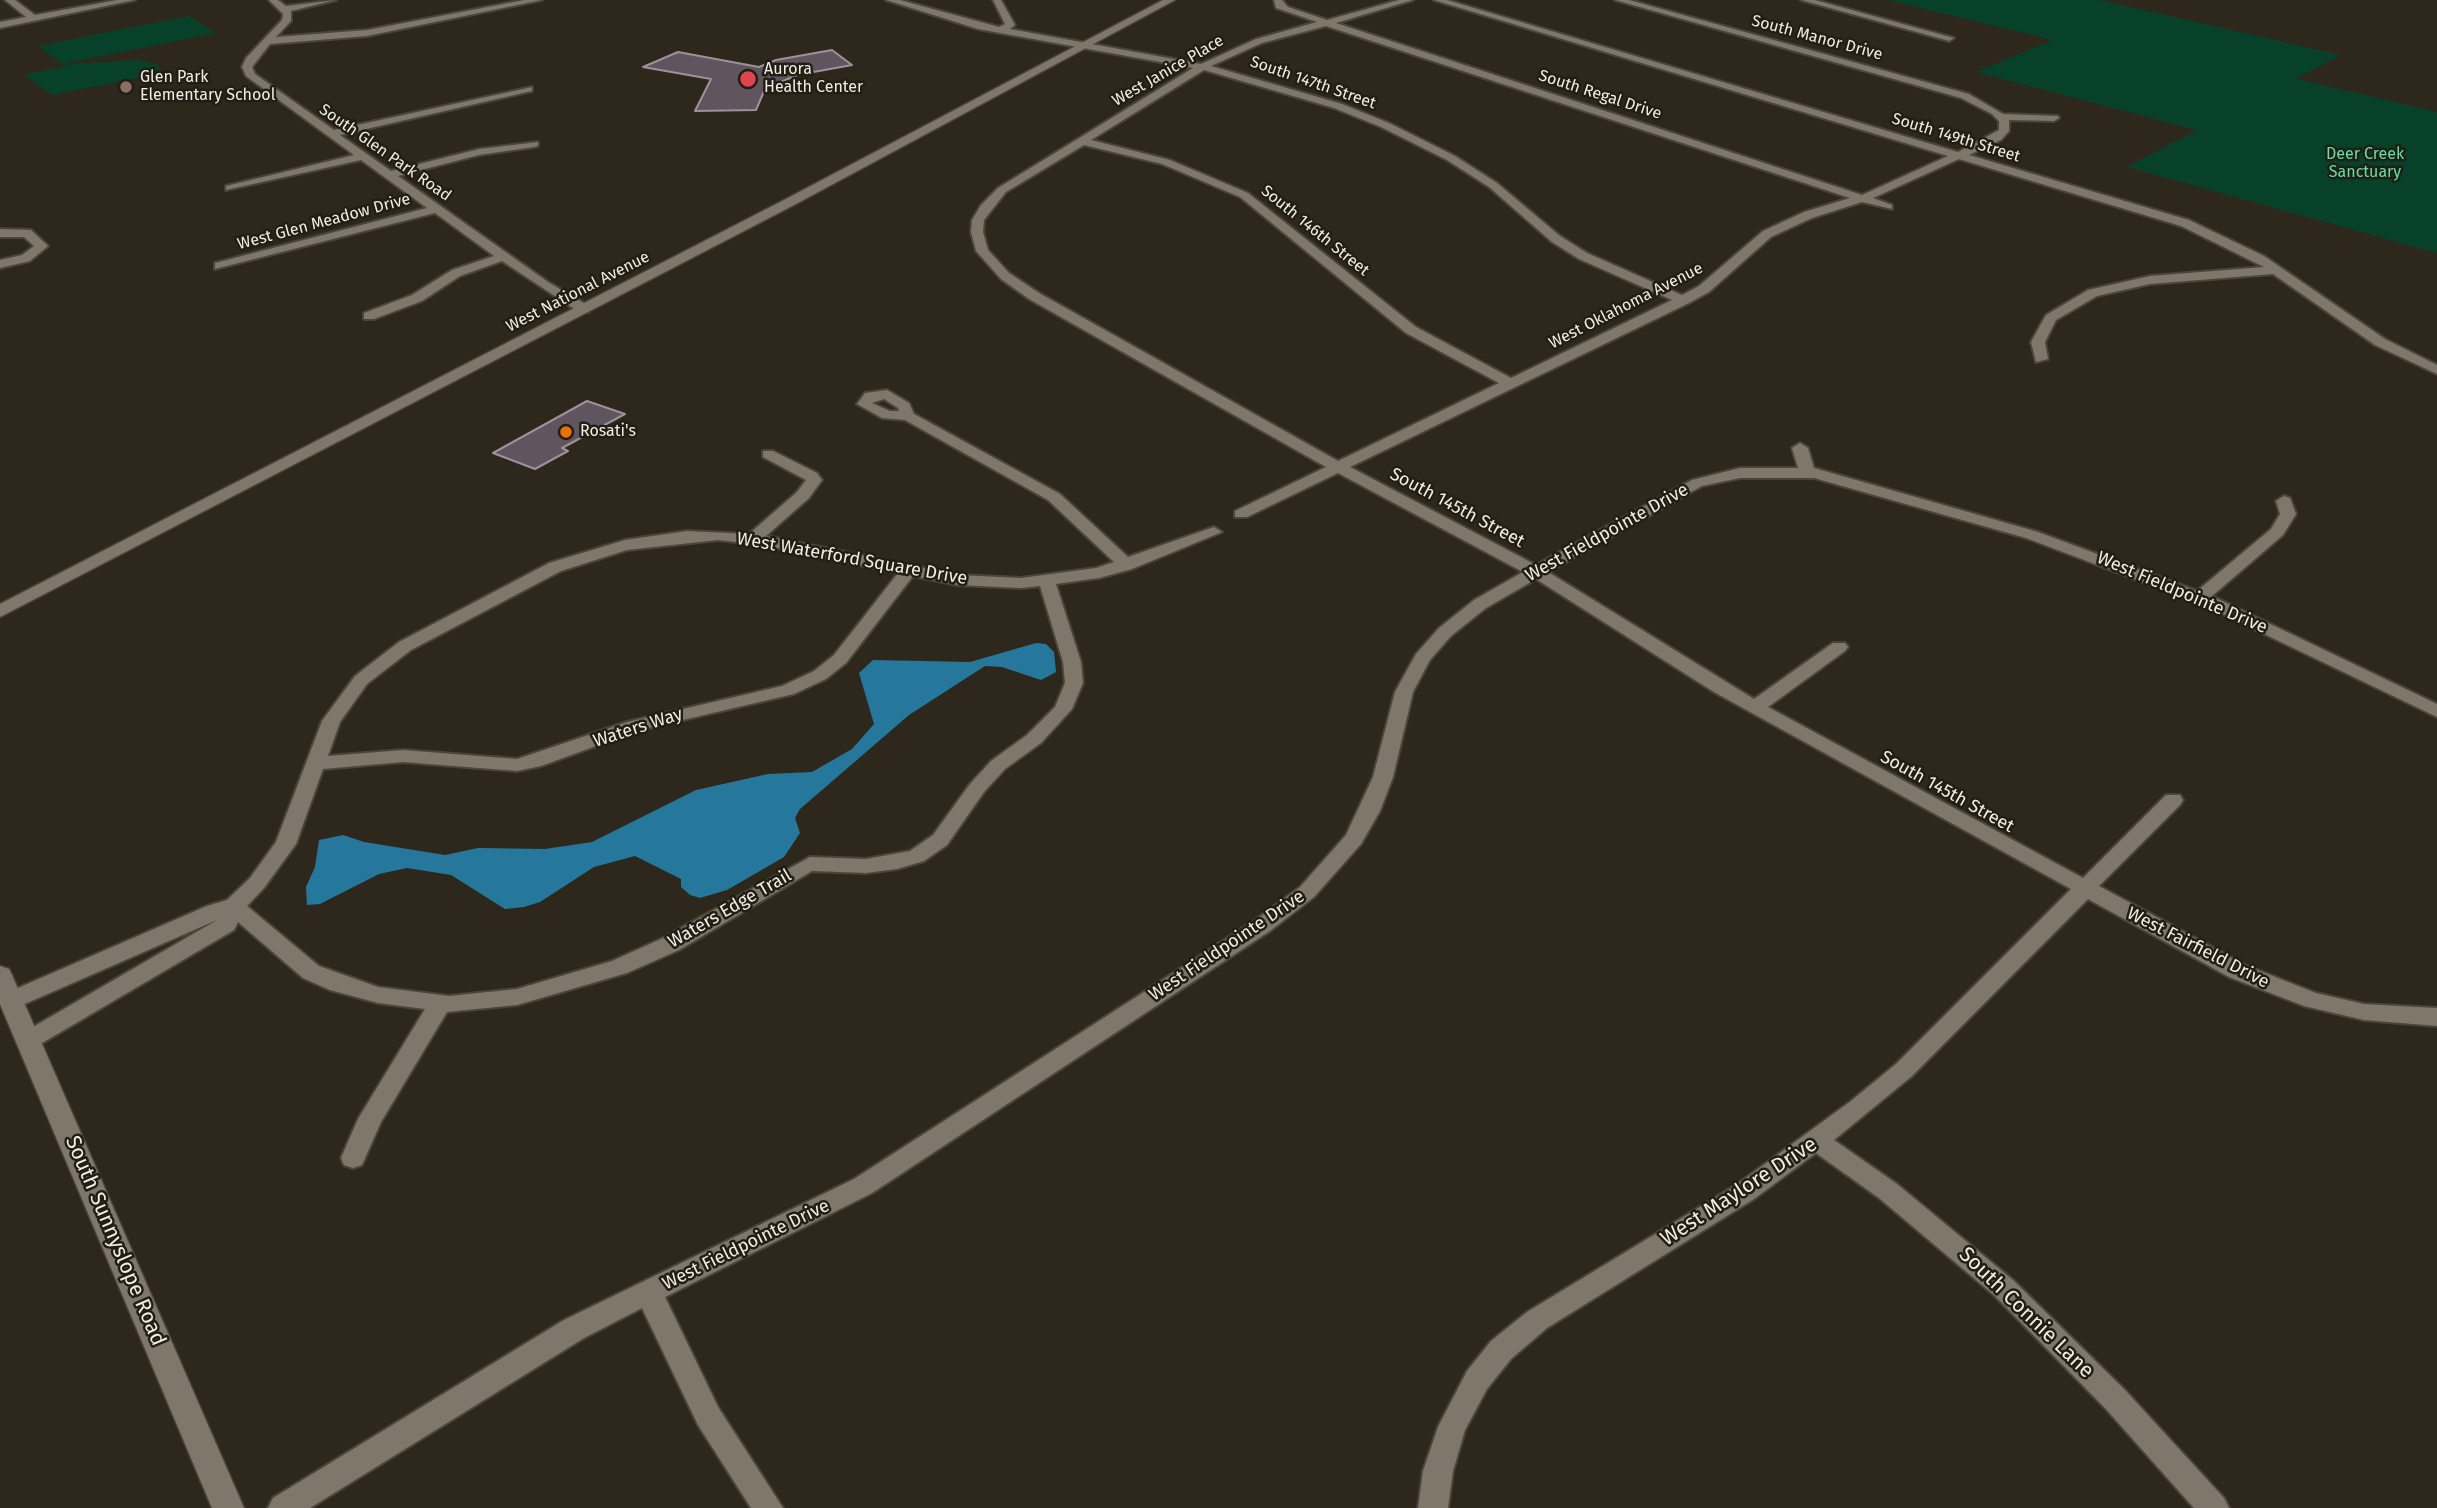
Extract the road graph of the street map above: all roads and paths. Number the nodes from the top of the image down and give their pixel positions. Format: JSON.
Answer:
{"nodes":[{"id":1,"x":9,"y":0,"type":"edge"},
{"id":2,"x":131,"y":0,"type":"edge"},
{"id":3,"x":273,"y":0,"type":"edge"},
{"id":4,"x":332,"y":0,"type":"edge"},
{"id":5,"x":538,"y":0,"type":"edge"},
{"id":6,"x":890,"y":0,"type":"edge"},
{"id":7,"x":996,"y":0,"type":"edge"},
{"id":8,"x":1170,"y":0,"type":"edge"},
{"id":9,"x":1278,"y":0,"type":"edge"},
{"id":10,"x":1409,"y":0,"type":"edge"},
{"id":11,"x":1438,"y":0,"type":"edge"},
{"id":12,"x":1619,"y":0,"type":"edge"},
{"id":13,"x":1805,"y":0,"type":"edge"},
{"id":14,"x":285,"y":9,"type":"junction"},
{"id":15,"x":33,"y":18,"type":"junction"},
{"id":16,"x":1326,"y":23,"type":"junction"},
{"id":17,"x":0,"y":25,"type":"edge"},
{"id":18,"x":1001,"y":30,"type":"junction"},
{"id":19,"x":1949,"y":38,"type":"dead end"},
{"id":20,"x":267,"y":41,"type":"junction"},
{"id":21,"x":1088,"y":45,"type":"junction"},
{"id":22,"x":1203,"y":67,"type":"junction"},
{"id":23,"x":528,"y":89,"type":"dead end"},
{"id":24,"x":2001,"y":117,"type":"junction"},
{"id":25,"x":2054,"y":118,"type":"dead end"},
{"id":26,"x":331,"y":134,"type":"junction"},
{"id":27,"x":1082,"y":141,"type":"junction"},
{"id":28,"x":534,"y":144,"type":"dead end"},
{"id":29,"x":362,"y":156,"type":"junction"},
{"id":30,"x":1960,"y":156,"type":"junction"},
{"id":31,"x":388,"y":175,"type":"junction"},
{"id":32,"x":230,"y":188,"type":"dead end"},
{"id":33,"x":1864,"y":198,"type":"junction"},
{"id":34,"x":1888,"y":207,"type":"dead end"},
{"id":35,"x":436,"y":209,"type":"junction"},
{"id":36,"x":977,"y":227,"type":"joint"},
{"id":37,"x":0,"y":233,"type":"edge"},
{"id":38,"x":503,"y":257,"type":"junction"},
{"id":39,"x":0,"y":264,"type":"edge"},
{"id":40,"x":219,"y":266,"type":"dead end"},
{"id":41,"x":2277,"y":270,"type":"junction"},
{"id":42,"x":1684,"y":300,"type":"junction"},
{"id":43,"x":584,"y":309,"type":"junction"},
{"id":44,"x":369,"y":316,"type":"dead end"},
{"id":45,"x":2041,"y":359,"type":"dead end"},
{"id":46,"x":2437,"y":370,"type":"edge"},
{"id":47,"x":1510,"y":383,"type":"junction"},
{"id":48,"x":908,"y":416,"type":"dead end"},
{"id":49,"x":1800,"y":448,"type":"dead end"},
{"id":50,"x":768,"y":454,"type":"dead end"},
{"id":51,"x":1338,"y":467,"type":"junction"},
{"id":52,"x":1807,"y":472,"type":"junction"},
{"id":53,"x":2284,"y":501,"type":"dead end"},
{"id":54,"x":1241,"y":514,"type":"dead end"},
{"id":55,"x":1214,"y":532,"type":"dead end"},
{"id":56,"x":754,"y":538,"type":"junction"},
{"id":57,"x":1126,"y":565,"type":"junction"},
{"id":58,"x":908,"y":570,"type":"junction"},
{"id":59,"x":1536,"y":572,"type":"junction"},
{"id":60,"x":1047,"y":581,"type":"junction"},
{"id":61,"x":2200,"y":597,"type":"junction"},
{"id":62,"x":0,"y":611,"type":"edge"},
{"id":63,"x":1839,"y":647,"type":"dead end"},
{"id":64,"x":1755,"y":707,"type":"junction"},
{"id":65,"x":2437,"y":711,"type":"edge"},
{"id":66,"x":317,"y":763,"type":"junction"},
{"id":67,"x":2173,"y":800,"type":"dead end"},
{"id":68,"x":2086,"y":890,"type":"junction"},
{"id":69,"x":234,"y":906,"type":"junction"},
{"id":70,"x":0,"y":975,"type":"edge"},
{"id":71,"x":12,"y":1000,"type":"junction"},
{"id":72,"x":441,"y":1003,"type":"junction"},
{"id":73,"x":2433,"y":1022,"type":"edge"},
{"id":74,"x":29,"y":1040,"type":"junction"},
{"id":75,"x":1817,"y":1141,"type":"junction"},
{"id":76,"x":353,"y":1158,"type":"dead end"},
{"id":77,"x":649,"y":1292,"type":"junction"},
{"id":78,"x":228,"y":1508,"type":"edge"},
{"id":79,"x":283,"y":1508,"type":"edge"},
{"id":80,"x":768,"y":1508,"type":"edge"},
{"id":81,"x":1433,"y":1508,"type":"edge"},
{"id":82,"x":2214,"y":1508,"type":"edge"}],
"edges":[{"from":1,"to":15,"type":"street"},
{"from":2,"to":15,"type":"street"},
{"from":3,"to":14,"type":"street"},
{"from":4,"to":14,"type":"street"},
{"from":5,"to":20,"type":"street"},
{"from":6,"to":18,"type":"street","name":"South 147th Street"},
{"from":7,"to":18,"type":"street"},
{"from":8,"to":21,"type":"main road","name":"West National Avenue"},
{"from":9,"to":16,"type":"street","name":"South Regal Drive"},
{"from":10,"to":16,"type":"street","name":"West Janice Place"},
{"from":11,"to":30,"type":"street","name":"South 149th Street"},
{"from":12,"to":24,"type":"street","name":"South Manor Drive"},
{"from":13,"to":19,"type":"street"},
{"from":14,"to":20,"type":"street","name":"South Glen Park Road"},
{"from":15,"to":17,"type":"street"},
{"from":16,"to":22,"type":"street","name":"West Janice Place"},
{"from":16,"to":33,"type":"street","name":"South Regal Drive"},
{"from":18,"to":21,"type":"street","name":"South 147th Street"},
{"from":20,"to":26,"type":"street","name":"South Glen Park Road"},
{"from":21,"to":22,"type":"street","name":"South 147th Street"},
{"from":21,"to":43,"type":"main road","name":"West National Avenue"},
{"from":22,"to":27,"type":"street","name":"West Janice Place"},
{"from":22,"to":42,"type":"street","name":"South 147th Street"},
{"from":23,"to":26,"type":"street"},
{"from":24,"to":25,"type":"street"},
{"from":24,"to":30,"type":"street","name":"West Oklahoma Avenue"},
{"from":26,"to":29,"type":"street","name":"South Glen Park Road"},
{"from":27,"to":36,"type":"street","name":"West Janice Place"},
{"from":27,"to":47,"type":"street","name":"South 146th Street"},
{"from":28,"to":31,"type":"street"},
{"from":29,"to":31,"type":"street","name":"South Glen Park Road"},
{"from":29,"to":32,"type":"street"},
{"from":30,"to":33,"type":"street","name":"West Oklahoma Avenue"},
{"from":30,"to":41,"type":"street","name":"South 149th Street"},
{"from":31,"to":35,"type":"street","name":"South Glen Park Road"},
{"from":33,"to":34,"type":"street","name":"South Regal Drive"},
{"from":33,"to":42,"type":"street","name":"West Oklahoma Avenue"},
{"from":35,"to":38,"type":"street","name":"South Glen Park Road"},
{"from":35,"to":40,"type":"street","name":"West Glen Meadow Drive"},
{"from":36,"to":51,"type":"street","name":"South 145th Street"},
{"from":37,"to":39,"type":"street"},
{"from":38,"to":43,"type":"street","name":"South Glen Park Road"},
{"from":38,"to":44,"type":"street"},
{"from":41,"to":45,"type":"street"},
{"from":41,"to":46,"type":"street","name":"South 149th Street"},
{"from":42,"to":47,"type":"street","name":"West Oklahoma Avenue"},
{"from":43,"to":62,"type":"main road","name":"West National Avenue"},
{"from":47,"to":51,"type":"street","name":"West Oklahoma Avenue"},
{"from":48,"to":57,"type":"street"},
{"from":49,"to":52,"type":"street"},
{"from":50,"to":56,"type":"street"},
{"from":51,"to":54,"type":"street","name":"West Oklahoma Avenue"},
{"from":51,"to":59,"type":"street","name":"South 145th Street"},
{"from":52,"to":59,"type":"street","name":"West Fieldpointe Drive"},
{"from":52,"to":61,"type":"street","name":"West Fieldpointe Drive"},
{"from":53,"to":61,"type":"street"},
{"from":55,"to":57,"type":"street","name":"West Waterford Square Drive"},
{"from":56,"to":58,"type":"street","name":"West Waterford Square Drive"},
{"from":56,"to":66,"type":"street","name":"West Waterford Square Drive"},
{"from":57,"to":60,"type":"street","name":"West Waterford Square Drive"},
{"from":58,"to":60,"type":"street","name":"West Waterford Square Drive"},
{"from":58,"to":66,"type":"street","name":"Waters Way"},
{"from":59,"to":64,"type":"street","name":"South 145th Street"},
{"from":59,"to":77,"type":"street","name":"West Fieldpointe Drive"},
{"from":60,"to":72,"type":"street","name":"Waters Edge Trail"},
{"from":61,"to":65,"type":"street","name":"West Fieldpointe Drive"},
{"from":63,"to":64,"type":"street"},
{"from":64,"to":68,"type":"street","name":"South 145th Street"},
{"from":66,"to":69,"type":"street","name":"West Waterford Square Drive"},
{"from":67,"to":68,"type":"street","name":"West Maylore Drive"},
{"from":68,"to":73,"type":"street","name":"West Fairfield Drive"},
{"from":68,"to":75,"type":"street","name":"West Maylore Drive"},
{"from":69,"to":71,"type":"street","name":"West Waterford Square Drive"},
{"from":69,"to":72,"type":"street","name":"Waters Edge Trail"},
{"from":69,"to":74,"type":"street","name":"West Waterford Square Drive"},
{"from":70,"to":71,"type":"main road","name":"South Sunnyslope Road"},
{"from":71,"to":74,"type":"main road","name":"South Sunnyslope Road"},
{"from":72,"to":76,"type":"street"},
{"from":74,"to":78,"type":"main road","name":"South Sunnyslope Road"},
{"from":75,"to":81,"type":"street","name":"West Maylore Drive"},
{"from":75,"to":82,"type":"street","name":"South Connie Lane"},
{"from":77,"to":79,"type":"street","name":"West Fieldpointe Drive"},
{"from":77,"to":80,"type":"street"}]}
